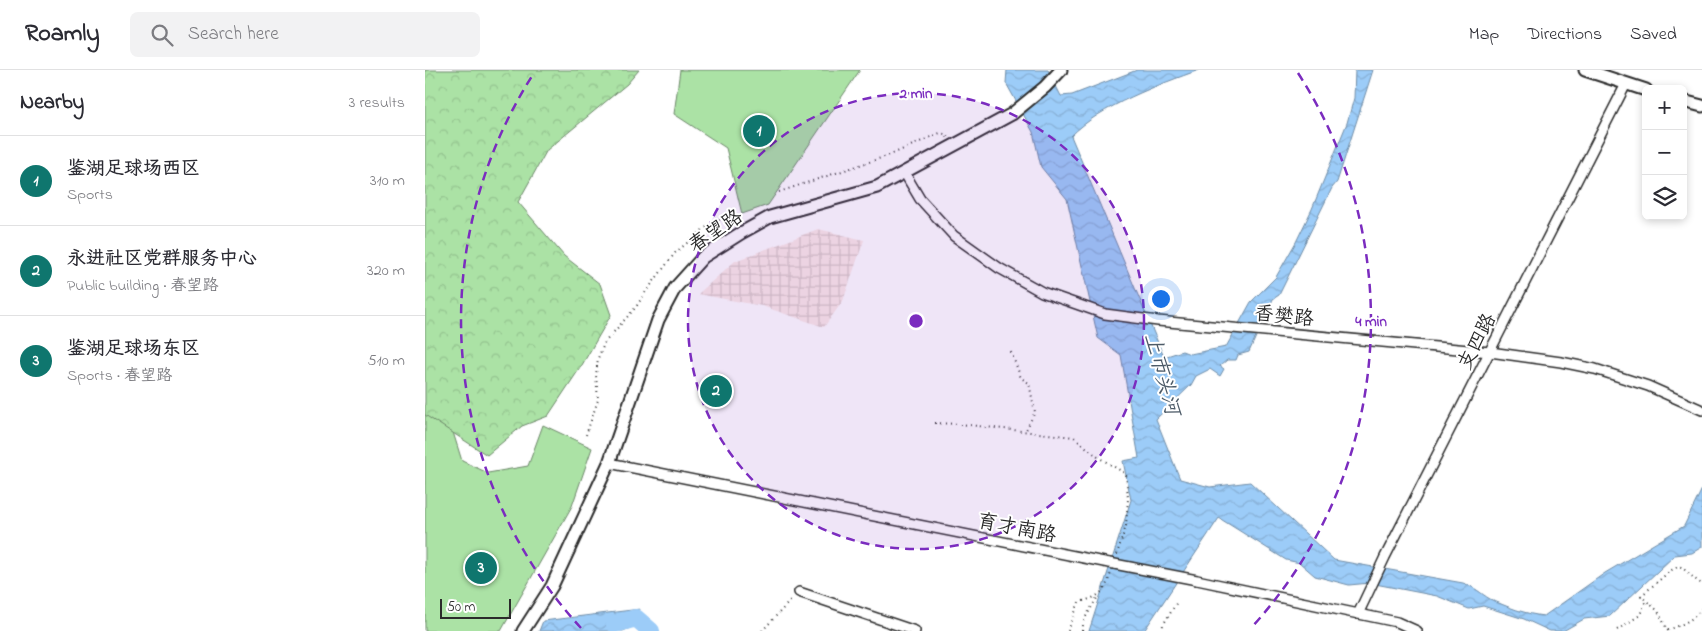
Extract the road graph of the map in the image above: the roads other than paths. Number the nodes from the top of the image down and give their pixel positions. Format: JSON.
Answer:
{"nodes":[{"id":1,"x":1061,"y":70,"type":"edge"},
{"id":2,"x":1585,"y":70,"type":"edge"},
{"id":3,"x":1626,"y":84,"type":"junction"},
{"id":4,"x":1642,"y":89,"type":"edge"},
{"id":5,"x":1687,"y":102,"type":"edge"},
{"id":6,"x":1702,"y":106,"type":"edge"},
{"id":7,"x":904,"y":172,"type":"junction"},
{"id":8,"x":1490,"y":352,"type":"junction"},
{"id":9,"x":1702,"y":410,"type":"edge"},
{"id":10,"x":609,"y":463,"type":"junction"},
{"id":11,"x":799,"y":592,"type":"road end"},
{"id":12,"x":1358,"y":614,"type":"junction"},
{"id":13,"x":523,"y":631,"type":"edge"},
{"id":14,"x":915,"y":631,"type":"edge"},
{"id":15,"x":1417,"y":631,"type":"edge"}],
"edges":[{"from":1,"to":7,"type":"street","name":"春望路"},
{"from":2,"to":3,"type":"street"},
{"from":3,"to":4,"type":"street"},
{"from":3,"to":8,"type":"street","name":"支四路"},
{"from":5,"to":6,"type":"street"},
{"from":7,"to":8,"type":"street","name":"香樊路"},
{"from":7,"to":10,"type":"street","name":"春望路"},
{"from":8,"to":9,"type":"street","name":"香樊路"},
{"from":8,"to":12,"type":"street","name":"支四路"},
{"from":10,"to":12,"type":"street","name":"育才南路","bridge":true},
{"from":10,"to":13,"type":"street","name":"春望路"},
{"from":11,"to":14,"type":"street"},
{"from":12,"to":15,"type":"street","name":"育才南路"}]}
